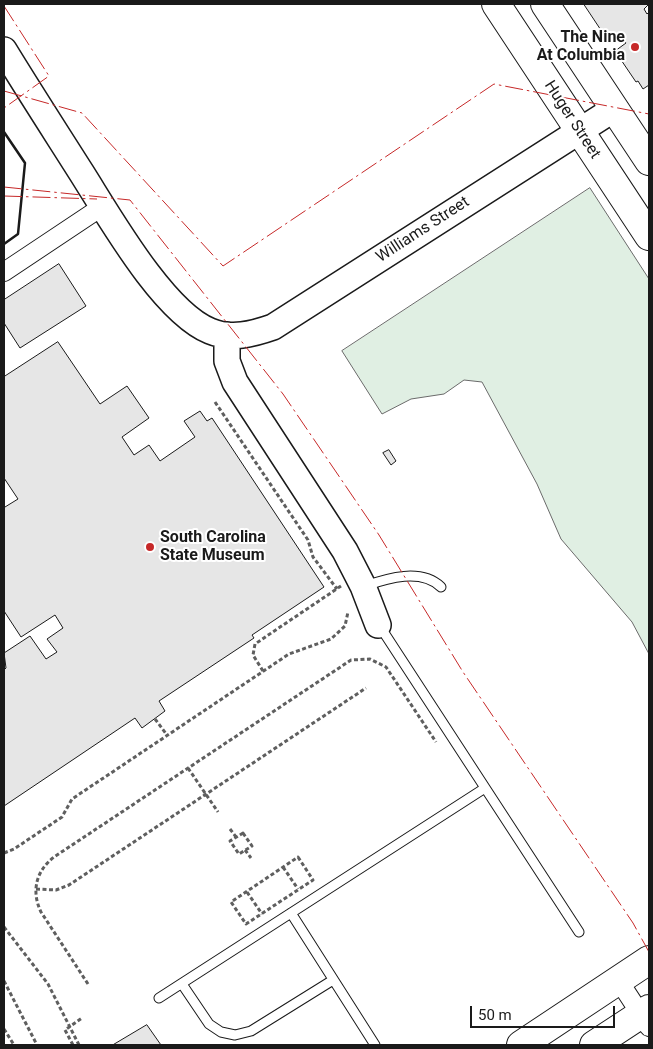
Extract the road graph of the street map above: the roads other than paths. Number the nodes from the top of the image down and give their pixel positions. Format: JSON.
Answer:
{"nodes":[{"id":1,"x":496,"y":4,"type":"edge"},
{"id":2,"x":545,"y":4,"type":"edge"},
{"id":3,"x":4,"y":50,"type":"edge"},
{"id":4,"x":614,"y":109,"type":"junction"},
{"id":5,"x":579,"y":130,"type":"junction"},
{"id":6,"x":649,"y":161,"type":"edge"},
{"id":7,"x":103,"y":206,"type":"junction"},
{"id":8,"x":649,"y":236,"type":"edge"},
{"id":9,"x":4,"y":272,"type":"edge"},
{"id":10,"x":227,"y":335,"type":"junction"},
{"id":11,"x":352,"y":586,"type":"junction"},
{"id":12,"x":441,"y":587,"type":"dead end"},
{"id":13,"x":378,"y":625,"type":"joint"},
{"id":14,"x":485,"y":788,"type":"junction"},
{"id":15,"x":291,"y":913,"type":"junction"},
{"id":16,"x":579,"y":932,"type":"dead end"},
{"id":17,"x":649,"y":960,"type":"edge"},
{"id":18,"x":333,"y":980,"type":"junction"},
{"id":19,"x":619,"y":981,"type":"junction"},
{"id":20,"x":182,"y":984,"type":"junction"},
{"id":21,"x":159,"y":998,"type":"dead end"},
{"id":22,"x":646,"y":1017,"type":"edge"},
{"id":23,"x":375,"y":1045,"type":"edge"},
{"id":24,"x":521,"y":1045,"type":"edge"},
{"id":25,"x":594,"y":1045,"type":"edge"}],
"edges":[{"from":1,"to":5,"type":"main road","name":"Huger Street"},
{"from":2,"to":4,"type":"main road"},
{"from":3,"to":7,"type":"street","name":"Williams Street"},
{"from":4,"to":5,"type":"street","name":"Williams Street"},
{"from":4,"to":6,"type":"main road"},
{"from":5,"to":8,"type":"main road","name":"Huger Street"},
{"from":5,"to":10,"type":"street","name":"Williams Street"},
{"from":7,"to":9,"type":"street"},
{"from":7,"to":10,"type":"street","name":"Williams Street"},
{"from":10,"to":11,"type":"street"},
{"from":11,"to":12,"type":"lane"},
{"from":11,"to":13,"type":"street"},
{"from":13,"to":14,"type":"lane"},
{"from":14,"to":15,"type":"lane"},
{"from":14,"to":16,"type":"lane"},
{"from":15,"to":18,"type":"lane"},
{"from":15,"to":20,"type":"lane"},
{"from":17,"to":19,"type":"main road"},
{"from":18,"to":20,"type":"lane"},
{"from":18,"to":23,"type":"lane"},
{"from":19,"to":22,"type":"street"},
{"from":19,"to":24,"type":"main road"},
{"from":20,"to":21,"type":"lane"},
{"from":22,"to":25,"type":"main road"}]}
